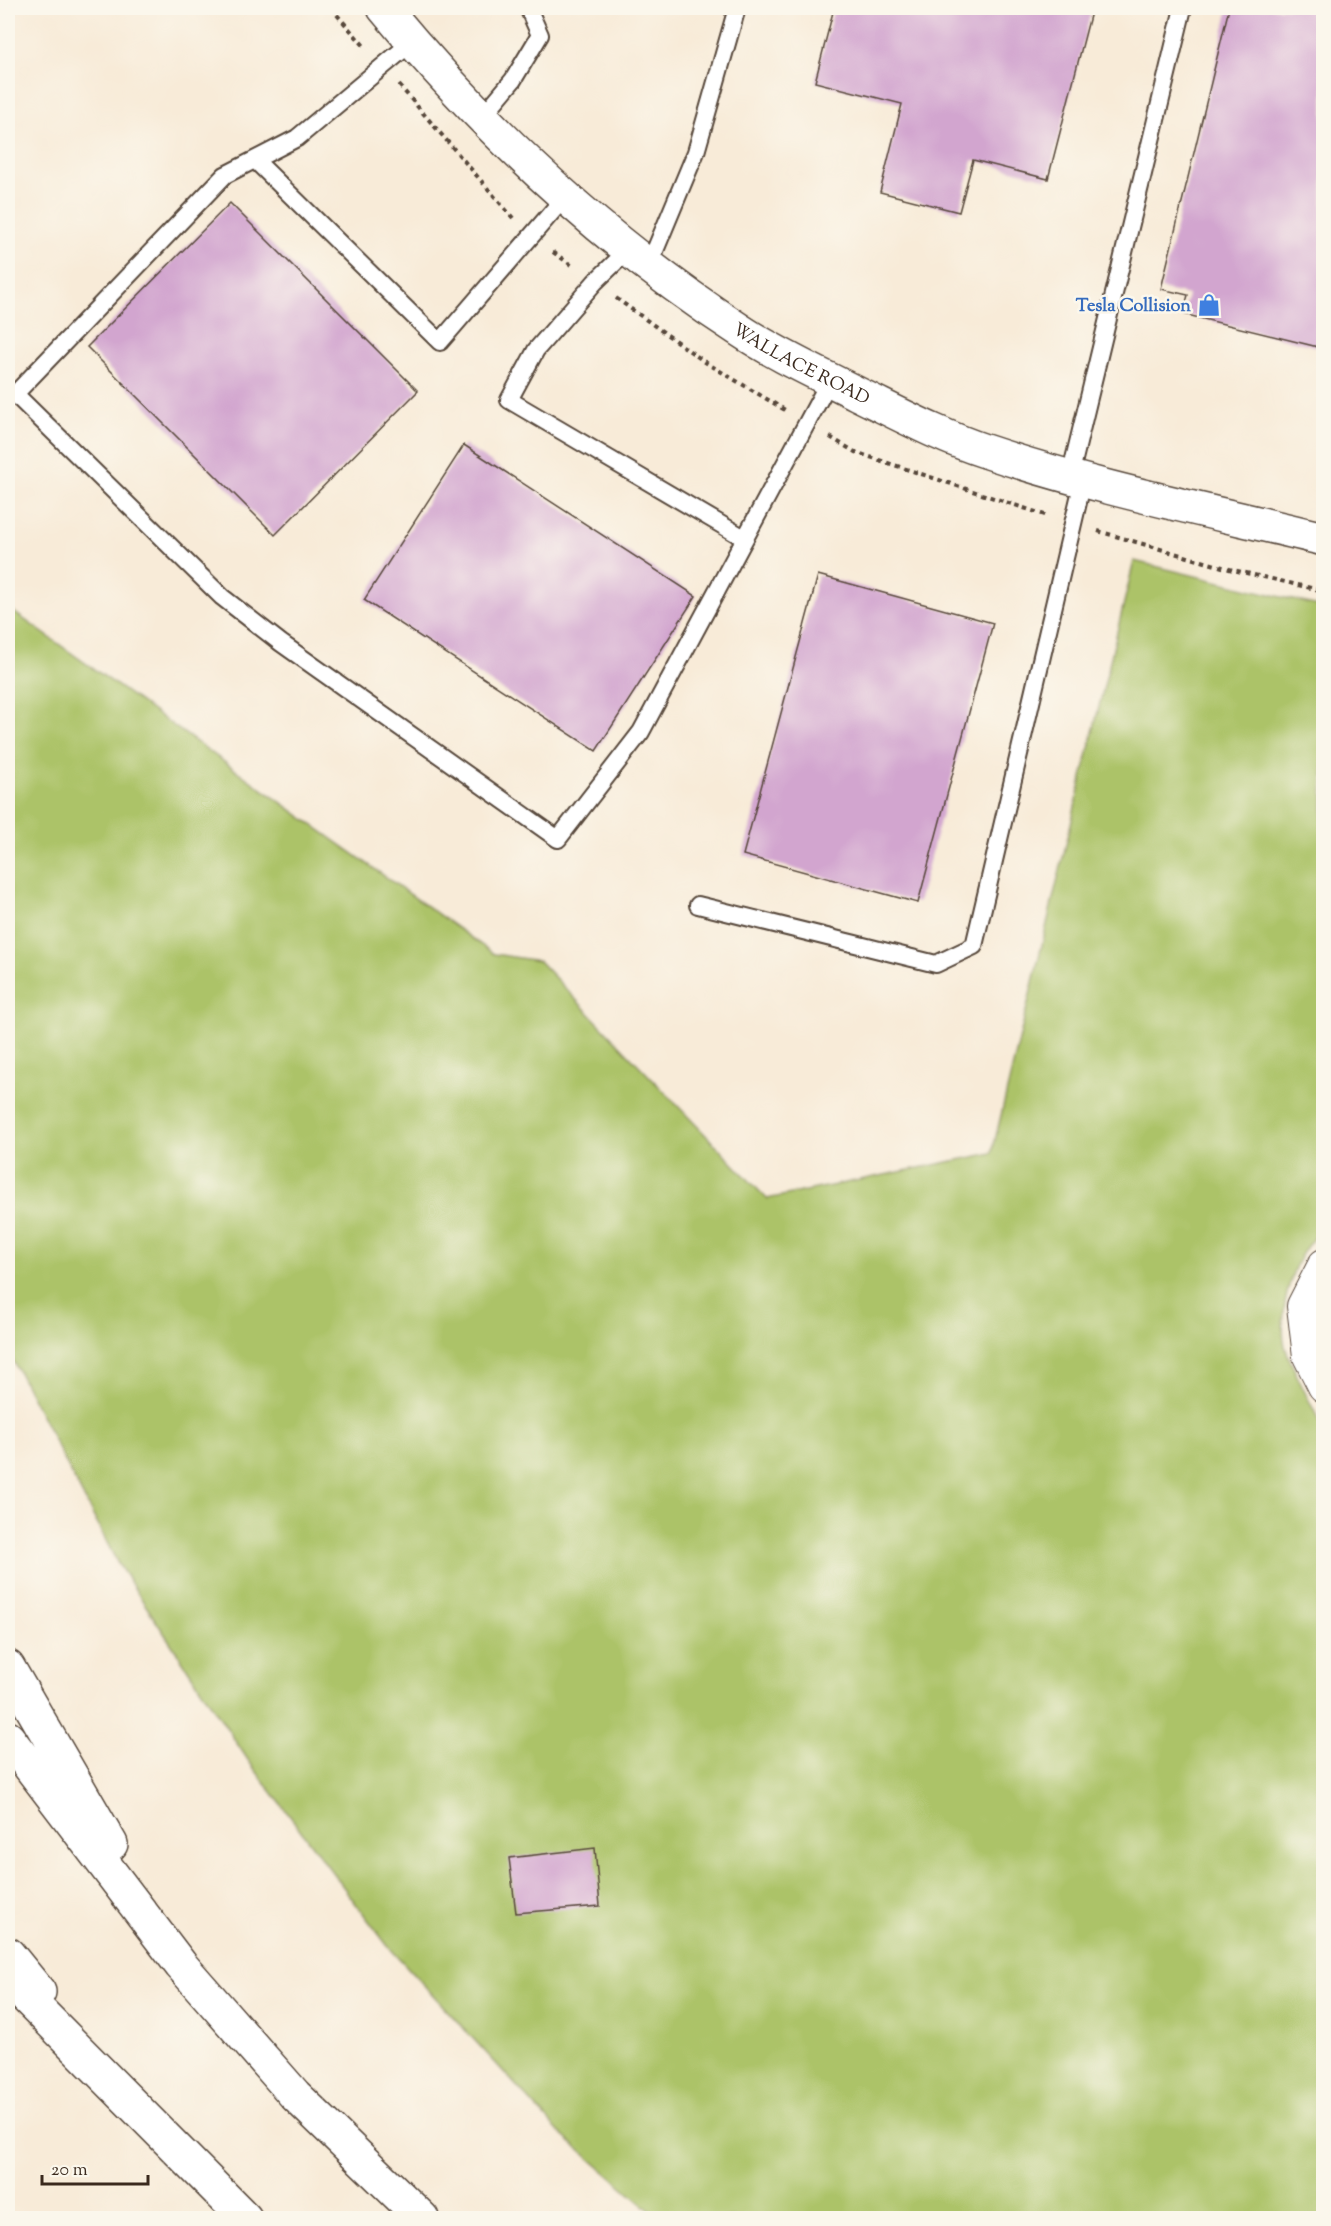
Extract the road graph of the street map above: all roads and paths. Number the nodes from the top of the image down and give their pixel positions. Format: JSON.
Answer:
{"nodes":[{"id":1,"x":384,"y":8,"type":"edge"},
{"id":2,"x":528,"y":8,"type":"edge"},
{"id":3,"x":737,"y":8,"type":"edge"},
{"id":4,"x":1183,"y":8,"type":"edge"},
{"id":5,"x":412,"y":42,"type":"junction"},
{"id":6,"x":482,"y":117,"type":"junction"},
{"id":7,"x":255,"y":160,"type":"junction"},
{"id":8,"x":564,"y":198,"type":"junction"},
{"id":9,"x":639,"y":258,"type":"junction"},
{"id":10,"x":830,"y":380,"type":"junction"},
{"id":11,"x":1077,"y":479,"type":"junction"},
{"id":12,"x":744,"y":538,"type":"junction"},
{"id":13,"x":1323,"y":539,"type":"edge"},
{"id":14,"x":698,"y":905,"type":"dead end"},
{"id":15,"x":1323,"y":1265,"type":"edge"},
{"id":16,"x":1323,"y":1386,"type":"edge"},
{"id":17,"x":8,"y":1667,"type":"edge"},
{"id":18,"x":8,"y":1738,"type":"edge"},
{"id":19,"x":8,"y":1954,"type":"edge"},
{"id":20,"x":181,"y":1965,"type":"junction"},
{"id":21,"x":8,"y":1979,"type":"edge"},
{"id":22,"x":120,"y":2094,"type":"junction"},
{"id":23,"x":245,"y":2218,"type":"edge"},
{"id":24,"x":422,"y":2218,"type":"edge"}],
"edges":[{"from":1,"to":5,"type":"main road","name":"WALLACE ROAD"},
{"from":2,"to":6,"type":"lane"},
{"from":3,"to":9,"type":"lane"},
{"from":4,"to":11,"type":"lane"},
{"from":5,"to":6,"type":"main road","name":"WALLACE ROAD"},
{"from":5,"to":7,"type":"lane"},
{"from":6,"to":8,"type":"main road","name":"WALLACE ROAD"},
{"from":7,"to":8,"type":"lane"},
{"from":7,"to":12,"type":"lane"},
{"from":8,"to":9,"type":"main road","name":"WALLACE ROAD"},
{"from":9,"to":10,"type":"main road","name":"WALLACE ROAD"},
{"from":9,"to":12,"type":"lane"},
{"from":10,"to":11,"type":"main road","name":"WALLACE ROAD"},
{"from":10,"to":12,"type":"lane"},
{"from":11,"to":13,"type":"main road","name":"WALLACE ROAD"},
{"from":11,"to":14,"type":"lane"},
{"from":15,"to":16,"type":"street"},
{"from":17,"to":20,"type":"main road"},
{"from":18,"to":20,"type":"main road"},
{"from":19,"to":22,"type":"main road"},
{"from":20,"to":24,"type":"main road"},
{"from":21,"to":22,"type":"main road"},
{"from":22,"to":23,"type":"main road"}]}
